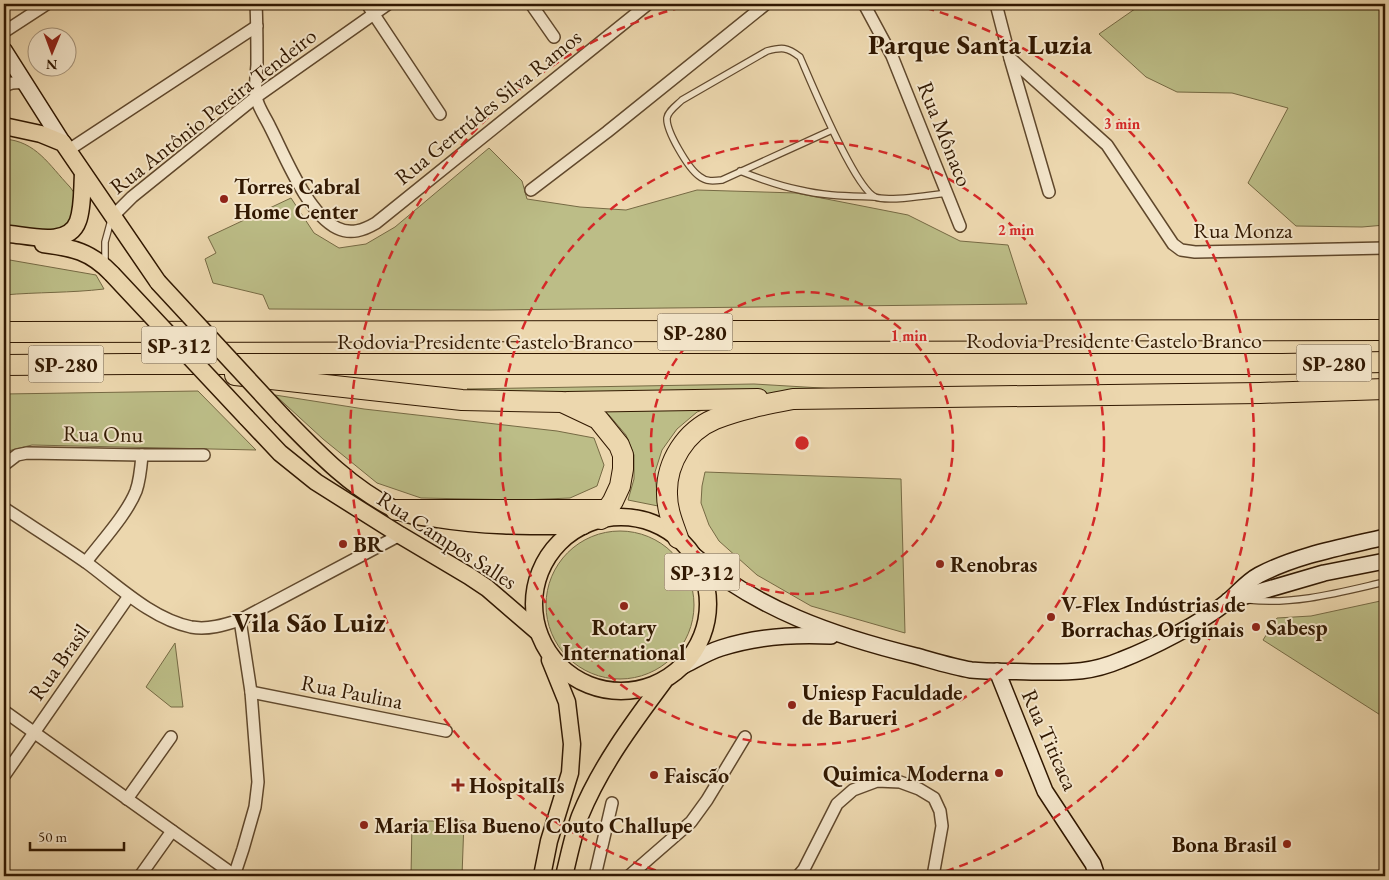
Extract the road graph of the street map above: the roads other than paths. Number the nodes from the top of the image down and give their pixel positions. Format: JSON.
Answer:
{"nodes":[{"id":1,"x":47,"y":4,"type":"edge"},
{"id":2,"x":256,"y":4,"type":"edge"},
{"id":3,"x":388,"y":4,"type":"edge"},
{"id":4,"x":532,"y":4,"type":"edge"},
{"id":5,"x":648,"y":4,"type":"edge"},
{"id":6,"x":766,"y":4,"type":"edge"},
{"id":7,"x":864,"y":4,"type":"edge"},
{"id":8,"x":996,"y":4,"type":"edge"},
{"id":9,"x":370,"y":9,"type":"edge"},
{"id":10,"x":257,"y":26,"type":"junction"},
{"id":11,"x":4,"y":32,"type":"edge"},
{"id":12,"x":554,"y":37,"type":"dead end"},
{"id":13,"x":7,"y":55,"type":"edge"},
{"id":14,"x":1010,"y":58,"type":"junction"},
{"id":15,"x":13,"y":84,"type":"edge"},
{"id":16,"x":256,"y":97,"type":"junction"},
{"id":17,"x":440,"y":114,"type":"dead end"},
{"id":18,"x":4,"y":126,"type":"edge"},
{"id":19,"x":832,"y":130,"type":"junction"},
{"id":20,"x":65,"y":147,"type":"junction"},
{"id":21,"x":740,"y":171,"type":"junction"},
{"id":22,"x":83,"y":174,"type":"junction"},
{"id":23,"x":532,"y":190,"type":"dead end"},
{"id":24,"x":1049,"y":192,"type":"dead end"},
{"id":25,"x":947,"y":193,"type":"junction"},
{"id":26,"x":874,"y":196,"type":"junction"},
{"id":27,"x":112,"y":217,"type":"junction"},
{"id":28,"x":960,"y":226,"type":"dead end"},
{"id":29,"x":4,"y":236,"type":"edge"},
{"id":30,"x":1385,"y":248,"type":"edge"},
{"id":31,"x":109,"y":270,"type":"junction"},
{"id":32,"x":1385,"y":330,"type":"edge"},
{"id":33,"x":4,"y":332,"type":"edge"},
{"id":34,"x":1385,"y":362,"type":"edge"},
{"id":35,"x":129,"y":364,"type":"junction"},
{"id":36,"x":4,"y":365,"type":"edge"},
{"id":37,"x":1385,"y":389,"type":"edge"},
{"id":38,"x":793,"y":399,"type":"junction"},
{"id":39,"x":562,"y":402,"type":"junction"},
{"id":40,"x":142,"y":455,"type":"junction"},
{"id":41,"x":204,"y":455,"type":"dead end"},
{"id":42,"x":4,"y":464,"type":"edge"},
{"id":43,"x":353,"y":506,"type":"junction"},
{"id":44,"x":4,"y":508,"type":"edge"},
{"id":45,"x":370,"y":508,"type":"dead end"},
{"id":46,"x":387,"y":509,"type":"junction"},
{"id":47,"x":597,"y":518,"type":"junction"},
{"id":48,"x":400,"y":535,"type":"junction"},
{"id":49,"x":1385,"y":537,"type":"edge"},
{"id":50,"x":685,"y":546,"type":"junction"},
{"id":51,"x":1385,"y":560,"type":"edge"},
{"id":52,"x":86,"y":562,"type":"junction"},
{"id":53,"x":1385,"y":582,"type":"edge"},
{"id":54,"x":130,"y":596,"type":"junction"},
{"id":55,"x":1232,"y":600,"type":"junction"},
{"id":56,"x":240,"y":620,"type":"junction"},
{"id":57,"x":538,"y":632,"type":"junction"},
{"id":58,"x":846,"y":637,"type":"junction"},
{"id":59,"x":547,"y":651,"type":"junction"},
{"id":60,"x":683,"y":666,"type":"junction"},
{"id":61,"x":997,"y":671,"type":"junction"},
{"id":62,"x":665,"y":680,"type":"junction"},
{"id":63,"x":251,"y":692,"type":"junction"},
{"id":64,"x":4,"y":711,"type":"edge"},
{"id":65,"x":446,"y":731,"type":"dead end"},
{"id":66,"x":34,"y":733,"type":"junction"},
{"id":67,"x":171,"y":737,"type":"dead end"},
{"id":68,"x":745,"y":737,"type":"dead end"},
{"id":69,"x":4,"y":776,"type":"edge"},
{"id":70,"x":127,"y":799,"type":"junction"},
{"id":71,"x":612,"y":803,"type":"dead end"},
{"id":72,"x":172,"y":831,"type":"junction"},
{"id":73,"x":549,"y":841,"type":"junction"},
{"id":74,"x":802,"y":874,"type":"edge"},
{"id":75,"x":140,"y":876,"type":"edge"},
{"id":76,"x":234,"y":876,"type":"edge"},
{"id":77,"x":534,"y":876,"type":"edge"},
{"id":78,"x":542,"y":876,"type":"edge"},
{"id":79,"x":564,"y":876,"type":"edge"},
{"id":80,"x":595,"y":876,"type":"edge"},
{"id":81,"x":629,"y":876,"type":"edge"},
{"id":82,"x":933,"y":876,"type":"edge"},
{"id":83,"x":1097,"y":876,"type":"edge"}],
"edges":[{"from":1,"to":11,"type":"street"},
{"from":2,"to":10,"type":"street"},
{"from":3,"to":9,"type":"street","name":"Rua Antônio Pereira Tendeiro"},
{"from":4,"to":12,"type":"street"},
{"from":5,"to":16,"type":"street","name":"Rua Gertrúdes Silva Ramos"},
{"from":6,"to":23,"type":"street"},
{"from":7,"to":25,"type":"street","name":"Rua Mônaco"},
{"from":8,"to":14,"type":"street"},
{"from":9,"to":16,"type":"street","name":"Rua Antônio Pereira Tendeiro"},
{"from":9,"to":17,"type":"street"},
{"from":10,"to":16,"type":"street"},
{"from":10,"to":20,"type":"street"},
{"from":13,"to":15,"type":"street"},
{"from":14,"to":24,"type":"street"},
{"from":14,"to":30,"type":"street","name":"Rua Monza"},
{"from":15,"to":20,"type":"street"},
{"from":16,"to":27,"type":"street","name":"Rua Antônio Pereira Tendeiro"},
{"from":18,"to":20,"type":"main road"},
{"from":19,"to":21,"type":"lane"},
{"from":19,"to":21,"type":"lane"},
{"from":19,"to":26,"type":"lane"},
{"from":20,"to":22,"type":"main road","number":"SP-312"},
{"from":21,"to":26,"type":"lane"},
{"from":22,"to":27,"type":"main road","number":"SP-312"},
{"from":22,"to":29,"type":"main road"},
{"from":25,"to":26,"type":"lane"},
{"from":25,"to":28,"type":"street","name":"Rua Mônaco"},
{"from":27,"to":31,"type":"lane"},
{"from":27,"to":46,"type":"main road","name":"Rua Campos Salles","number":"SP-312","bridge":true},
{"from":29,"to":31,"type":"main road","number":"SP-312"},
{"from":31,"to":43,"type":"main road","name":"Rua Campos Salles","number":"SP-312","bridge":true},
{"from":32,"to":33,"type":"highway","name":"Rodovia Presidente Castelo Branco","number":"SP-280"},
{"from":34,"to":35,"type":"highway","name":"Rodovia Presidente Castelo Branco","number":"SP-280"},
{"from":35,"to":36,"type":"highway","name":"Rodovia Presidente Castelo Branco","number":"SP-280"},
{"from":35,"to":39,"type":"highway"},
{"from":37,"to":38,"type":"highway"},
{"from":38,"to":39,"type":"highway"},
{"from":38,"to":50,"type":"highway"},
{"from":39,"to":47,"type":"highway"},
{"from":40,"to":41,"type":"street","name":"Rua Onu"},
{"from":40,"to":42,"type":"street","name":"Rua Onu"},
{"from":40,"to":52,"type":"street"},
{"from":43,"to":45,"type":"lane","name":"Rua Campos Salles","number":"SP-312"},
{"from":43,"to":48,"type":"main road","name":"Rua Campos Salles","number":"SP-312"},
{"from":44,"to":52,"type":"street"},
{"from":46,"to":47,"type":"highway"},
{"from":46,"to":47,"type":"main road","name":"Rua Campos Salles","number":"SP-312"},
{"from":47,"to":50,"type":"main road","number":"SP-312"},
{"from":47,"to":57,"type":"main road"},
{"from":48,"to":56,"type":"street"},
{"from":48,"to":57,"type":"main road","name":"Rua Campos Salles","number":"SP-312"},
{"from":49,"to":55,"type":"street"},
{"from":50,"to":58,"type":"street"},
{"from":50,"to":60,"type":"main road","number":"SP-312"},
{"from":51,"to":55,"type":"street"},
{"from":52,"to":54,"type":"street"},
{"from":53,"to":55,"type":"lane"},
{"from":54,"to":56,"type":"street"},
{"from":54,"to":66,"type":"street","name":"Rua Brasil"},
{"from":55,"to":61,"type":"street"},
{"from":56,"to":63,"type":"street"},
{"from":57,"to":59,"type":"main road","number":"SP-312"},
{"from":58,"to":60,"type":"street"},
{"from":58,"to":61,"type":"street"},
{"from":59,"to":62,"type":"main road"},
{"from":59,"to":73,"type":"main road","number":"SP-312"},
{"from":60,"to":62,"type":"main road","number":"SP-312"},
{"from":61,"to":83,"type":"street","name":"Rua Titicaca"},
{"from":62,"to":79,"type":"main road","number":"SP-312"},
{"from":63,"to":65,"type":"street","name":"Rua Paulina"},
{"from":63,"to":76,"type":"street"},
{"from":64,"to":66,"type":"street"},
{"from":66,"to":69,"type":"street","name":"Rua Brasil"},
{"from":66,"to":70,"type":"street"},
{"from":67,"to":70,"type":"street"},
{"from":68,"to":81,"type":"street"},
{"from":70,"to":72,"type":"street"},
{"from":71,"to":80,"type":"street"},
{"from":72,"to":75,"type":"street"},
{"from":72,"to":76,"type":"street"},
{"from":73,"to":77,"type":"street"},
{"from":73,"to":78,"type":"main road","number":"SP-312"},
{"from":74,"to":82,"type":"street"}]}
